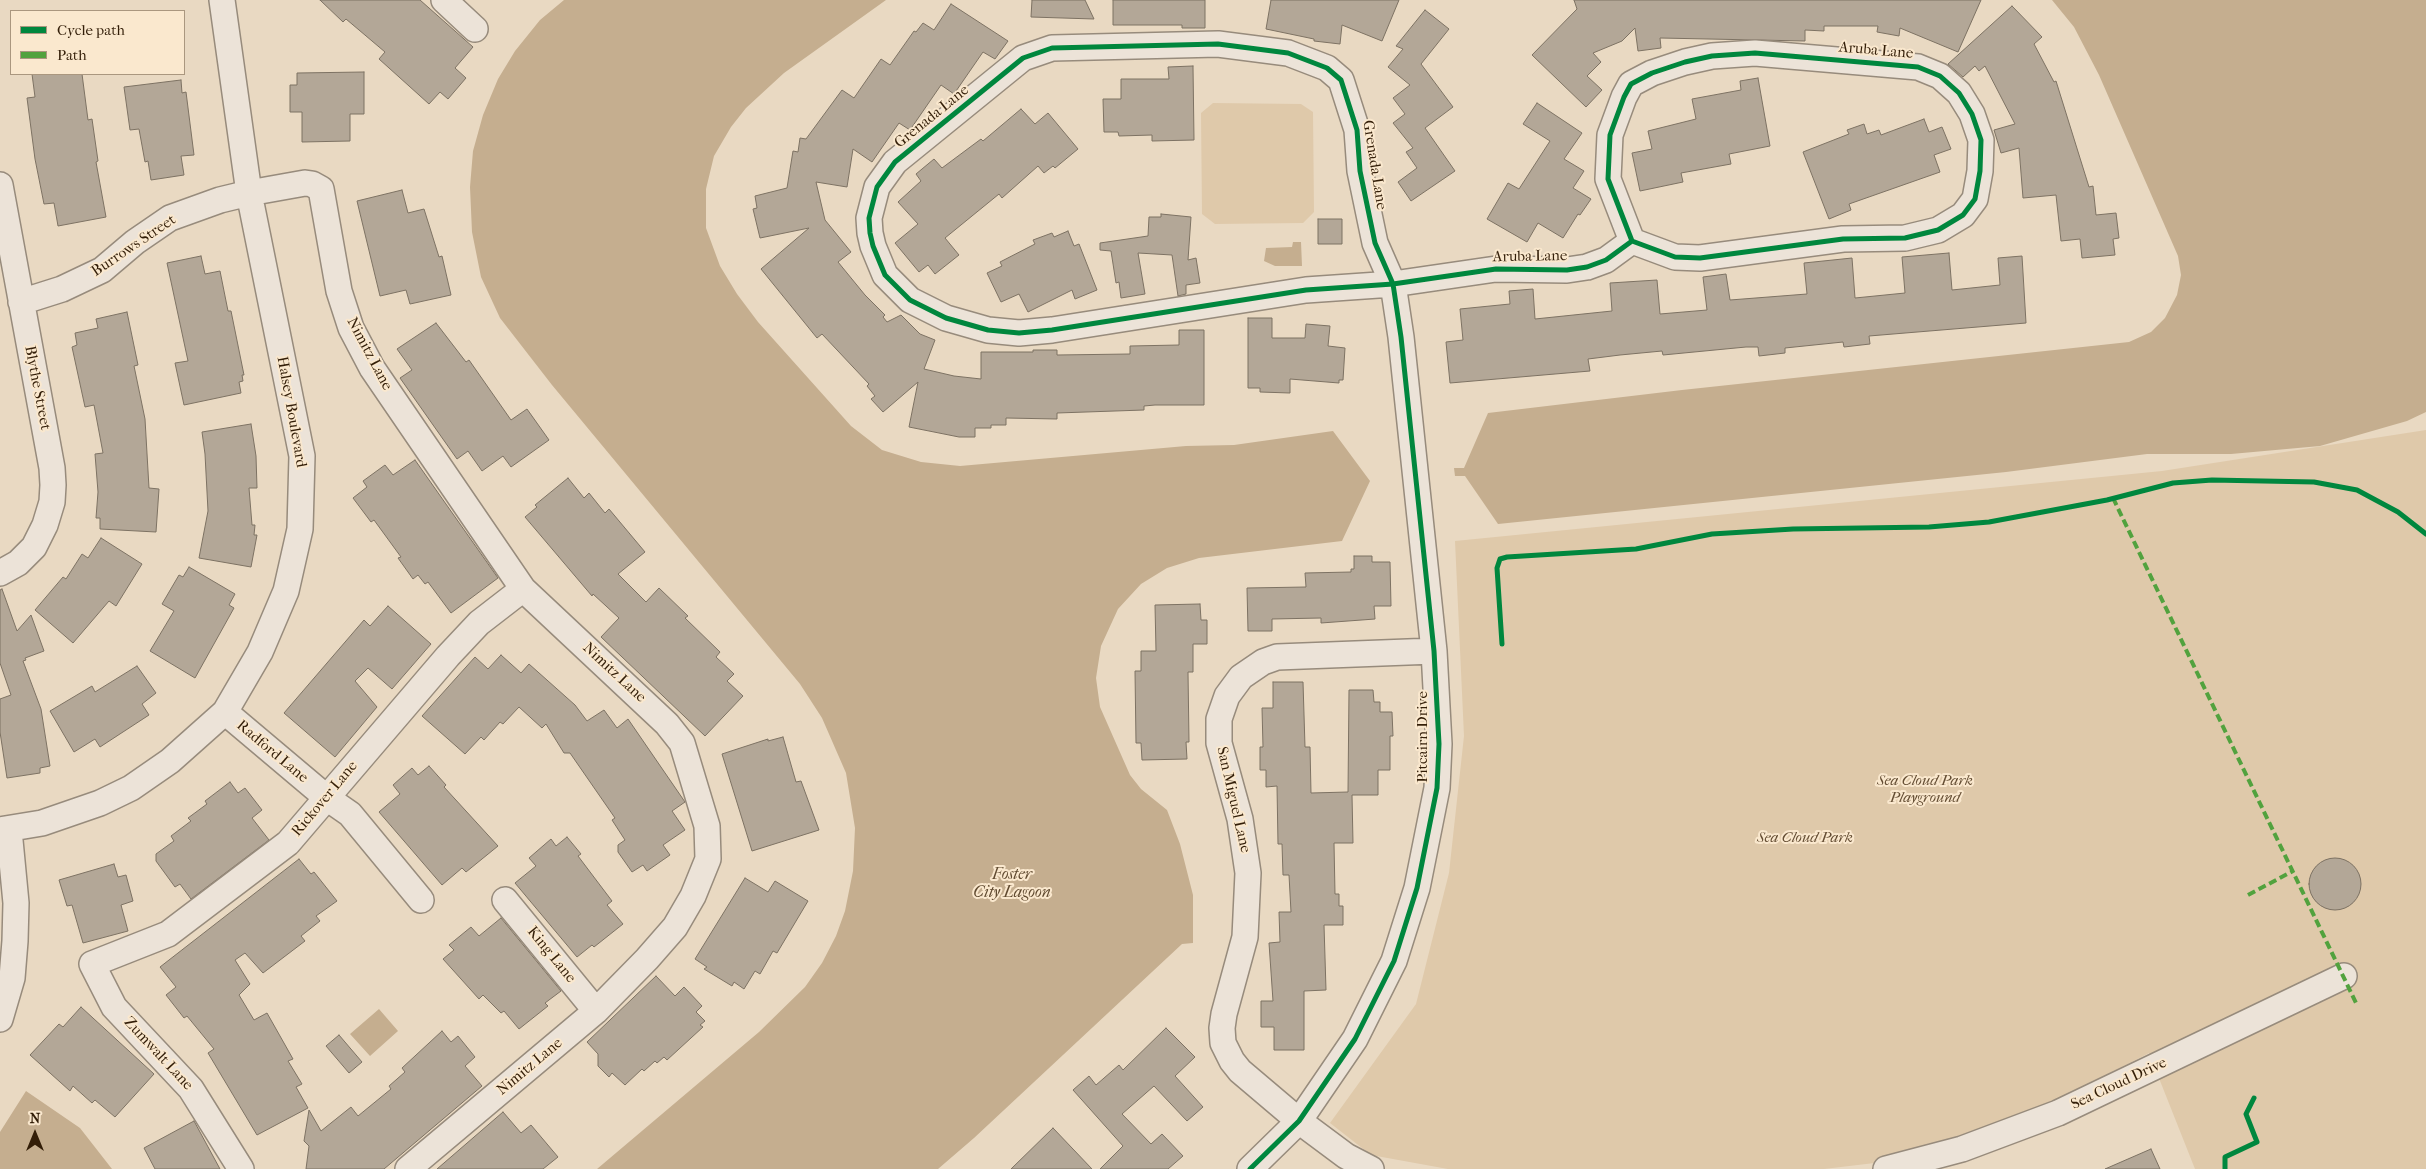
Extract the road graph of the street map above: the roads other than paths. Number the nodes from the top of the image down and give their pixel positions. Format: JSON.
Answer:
{"nodes":[{"id":1,"x":222,"y":0,"type":"edge"},
{"id":2,"x":444,"y":0,"type":"edge"},
{"id":3,"x":476,"y":29,"type":"dead end"},
{"id":4,"x":0,"y":185,"type":"edge"},
{"id":5,"x":249,"y":193,"type":"junction"},
{"id":6,"x":1632,"y":241,"type":"junction"},
{"id":7,"x":1393,"y":284,"type":"junction"},
{"id":8,"x":21,"y":302,"type":"junction"},
{"id":9,"x":0,"y":573,"type":"edge"},
{"id":10,"x":524,"y":589,"type":"junction"},
{"id":11,"x":1434,"y":651,"type":"junction"},
{"id":12,"x":225,"y":712,"type":"junction"},
{"id":13,"x":327,"y":798,"type":"junction"},
{"id":14,"x":4,"y":830,"type":"edge"},
{"id":15,"x":421,"y":900,"type":"dead end"},
{"id":16,"x":505,"y":900,"type":"dead end"},
{"id":17,"x":92,"y":964,"type":"joint"},
{"id":18,"x":2344,"y":976,"type":"dead end"},
{"id":19,"x":596,"y":1011,"type":"junction"},
{"id":20,"x":0,"y":1019,"type":"edge"},
{"id":21,"x":1299,"y":1121,"type":"junction"},
{"id":22,"x":241,"y":1169,"type":"edge"},
{"id":23,"x":408,"y":1169,"type":"edge"},
{"id":24,"x":1250,"y":1169,"type":"edge"},
{"id":25,"x":1371,"y":1169,"type":"edge"},
{"id":26,"x":1886,"y":1169,"type":"edge"}],
"edges":[{"from":1,"to":5,"type":"street","name":"Halsey Boulevard"},
{"from":2,"to":3,"type":"street"},
{"from":4,"to":8,"type":"street","name":"Blythe Street"},
{"from":5,"to":8,"type":"street","name":"Burrows Street"},
{"from":5,"to":10,"type":"street","name":"Nimitz Lane"},
{"from":5,"to":12,"type":"street","name":"Halsey Boulevard"},
{"from":6,"to":6,"type":"street","name":"Aruba Lane"},
{"from":6,"to":7,"type":"street","name":"Aruba Lane"},
{"from":7,"to":7,"type":"street","name":"Grenada Lane"},
{"from":7,"to":11,"type":"street","name":"Pitcairn Drive"},
{"from":8,"to":9,"type":"street","name":"Blythe Street"},
{"from":10,"to":13,"type":"street","name":"Rickover Lane"},
{"from":10,"to":19,"type":"street","name":"Nimitz Lane"},
{"from":11,"to":21,"type":"street","name":"Pitcairn Drive"},
{"from":11,"to":21,"type":"street","name":"San Miguel Lane"},
{"from":12,"to":13,"type":"street","name":"Radford Lane"},
{"from":12,"to":14,"type":"street","name":"Halsey Boulevard"},
{"from":13,"to":15,"type":"street","name":"Radford Lane"},
{"from":13,"to":17,"type":"street","name":"Rickover Lane"},
{"from":14,"to":20,"type":"street"},
{"from":16,"to":19,"type":"street","name":"King Lane"},
{"from":17,"to":22,"type":"street","name":"Zumwalt Lane"},
{"from":18,"to":26,"type":"street","name":"Sea Cloud Drive"},
{"from":19,"to":23,"type":"street","name":"Nimitz Lane"},
{"from":21,"to":24,"type":"street","name":"Pitcairn Drive"},
{"from":21,"to":25,"type":"street"}]}
